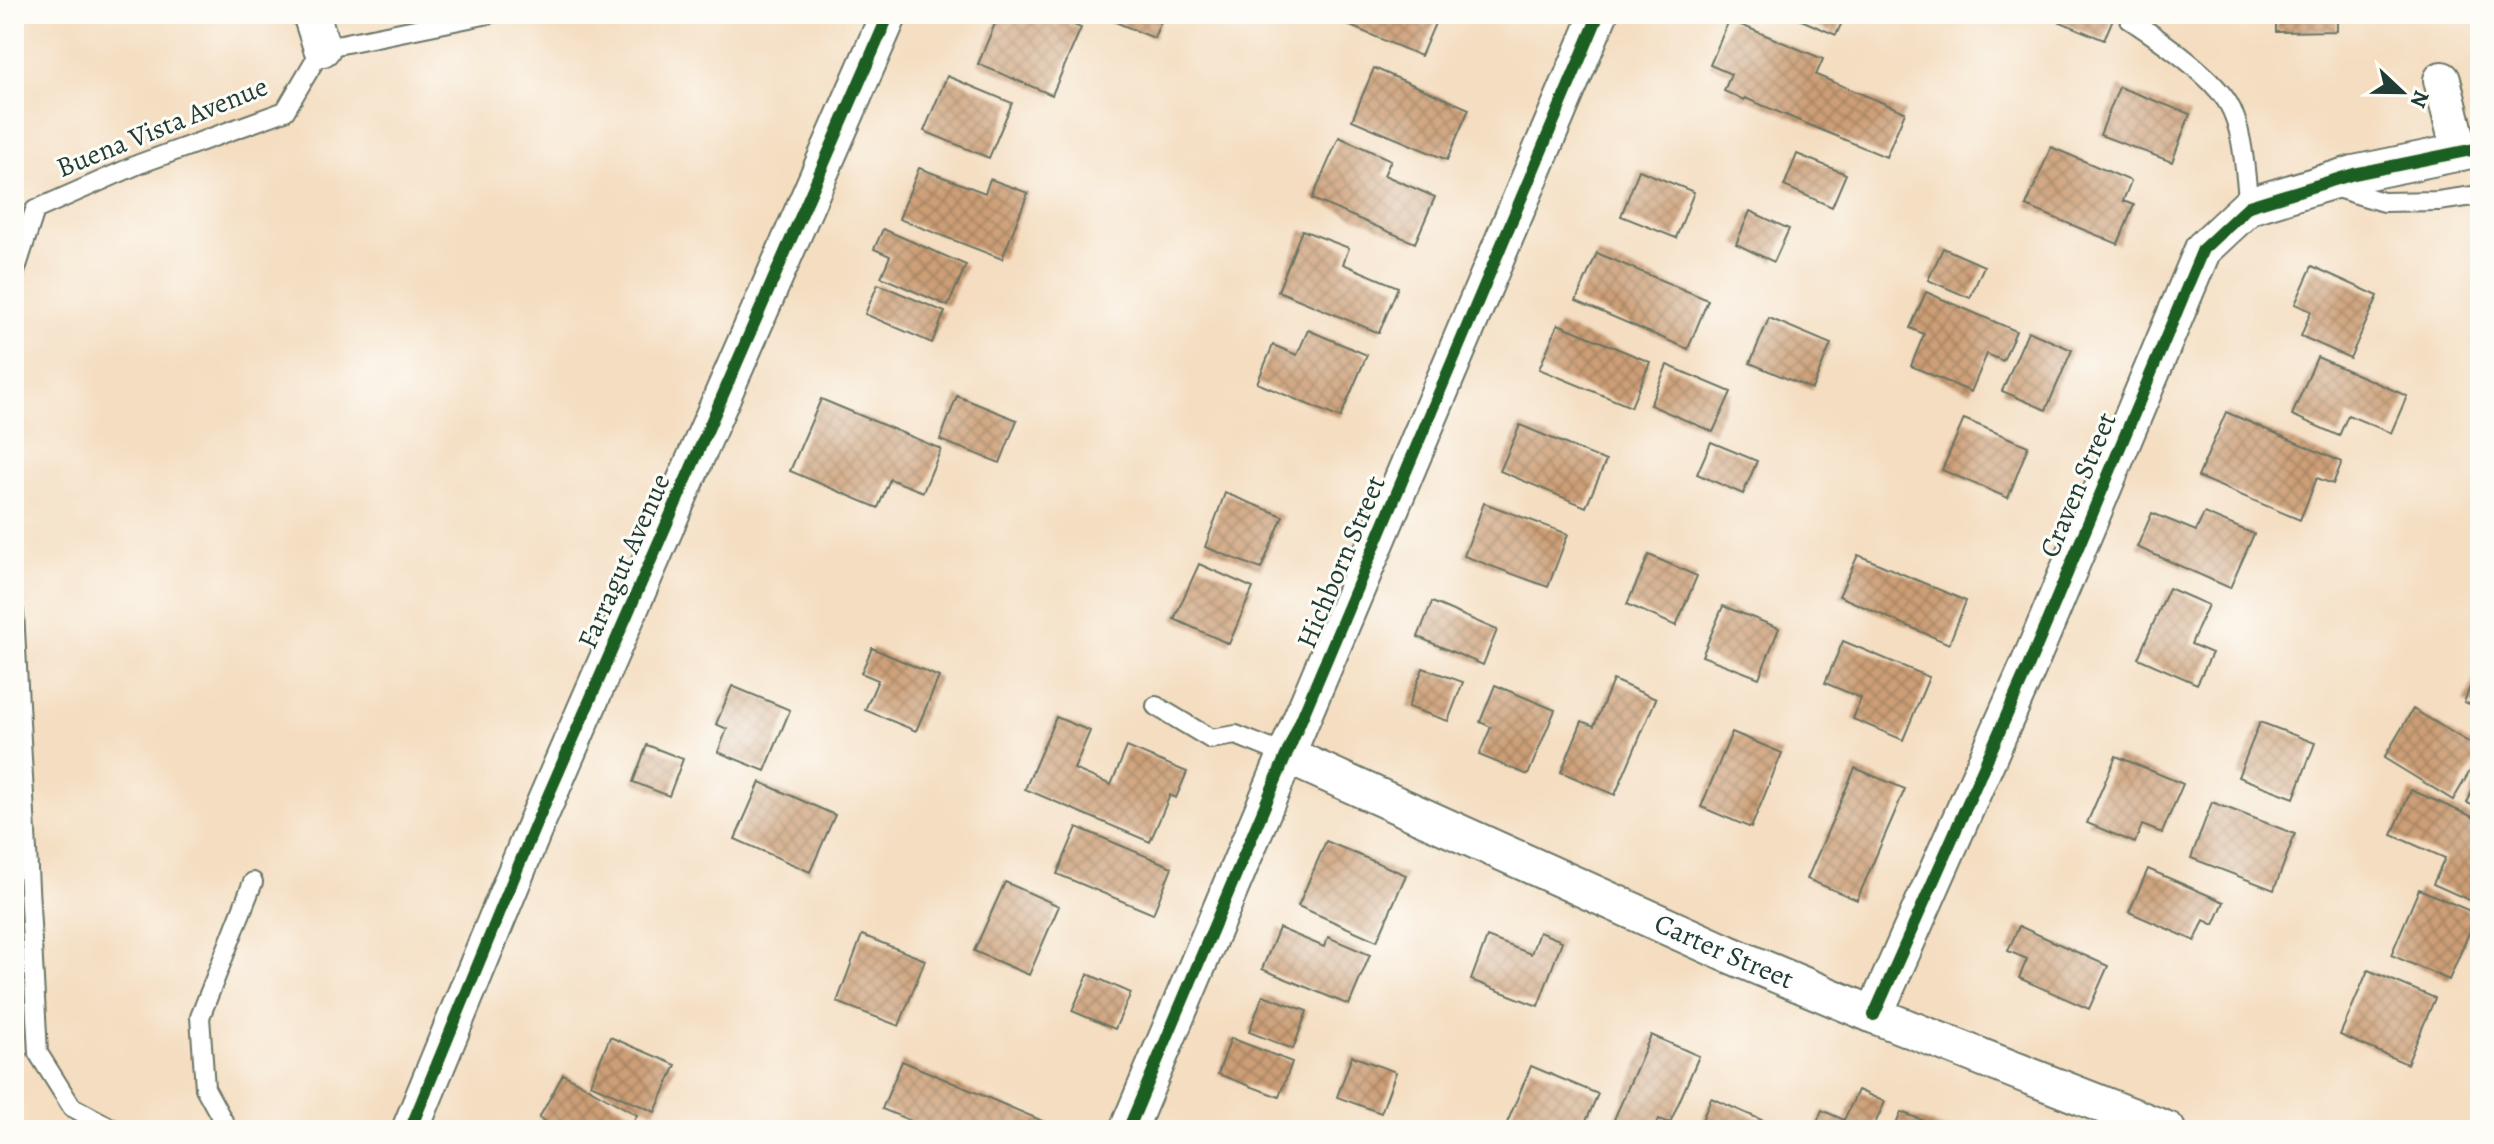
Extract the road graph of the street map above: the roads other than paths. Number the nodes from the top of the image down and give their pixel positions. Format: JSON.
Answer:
{"nodes":[{"id":1,"x":311,"y":14,"type":"edge"},
{"id":2,"x":489,"y":14,"type":"edge"},
{"id":3,"x":889,"y":14,"type":"edge"},
{"id":4,"x":1599,"y":14,"type":"edge"},
{"id":5,"x":2129,"y":19,"type":"dead end"},
{"id":6,"x":322,"y":48,"type":"junction"},
{"id":7,"x":2442,"y":80,"type":"dead end"},
{"id":8,"x":2470,"y":150,"type":"edge"},
{"id":9,"x":2322,"y":184,"type":"junction"},
{"id":10,"x":2480,"y":195,"type":"edge"},
{"id":11,"x":2249,"y":206,"type":"junction"},
{"id":12,"x":14,"y":275,"type":"edge"},
{"id":13,"x":14,"y":612,"type":"edge"},
{"id":14,"x":1156,"y":706,"type":"dead end"},
{"id":15,"x":1286,"y":755,"type":"junction"},
{"id":16,"x":253,"y":882,"type":"dead end"},
{"id":17,"x":1874,"y":1015,"type":"junction"},
{"id":18,"x":115,"y":1130,"type":"edge"},
{"id":19,"x":228,"y":1130,"type":"edge"},
{"id":20,"x":410,"y":1130,"type":"edge"},
{"id":21,"x":1128,"y":1130,"type":"edge"},
{"id":22,"x":2167,"y":1130,"type":"edge"}],
"edges":[{"from":1,"to":6,"type":"street"},
{"from":2,"to":6,"type":"lane"},
{"from":3,"to":20,"type":"street","name":"Farragut Avenue"},
{"from":4,"to":15,"type":"street","name":"Hichborn Street"},
{"from":5,"to":11,"type":"lane"},
{"from":6,"to":12,"type":"lane","name":"Buena Vista Avenue"},
{"from":7,"to":8,"type":"street"},
{"from":8,"to":9,"type":"street","name":"Craven Street"},
{"from":9,"to":10,"type":"lane"},
{"from":9,"to":11,"type":"street","name":"Craven Street"},
{"from":11,"to":17,"type":"street","name":"Craven Street"},
{"from":13,"to":18,"type":"lane"},
{"from":14,"to":15,"type":"lane"},
{"from":15,"to":17,"type":"street","name":"Carter Street"},
{"from":15,"to":21,"type":"street","name":"Hichborn Street"},
{"from":16,"to":19,"type":"lane"},
{"from":17,"to":22,"type":"street","name":"Carter Street"}]}
